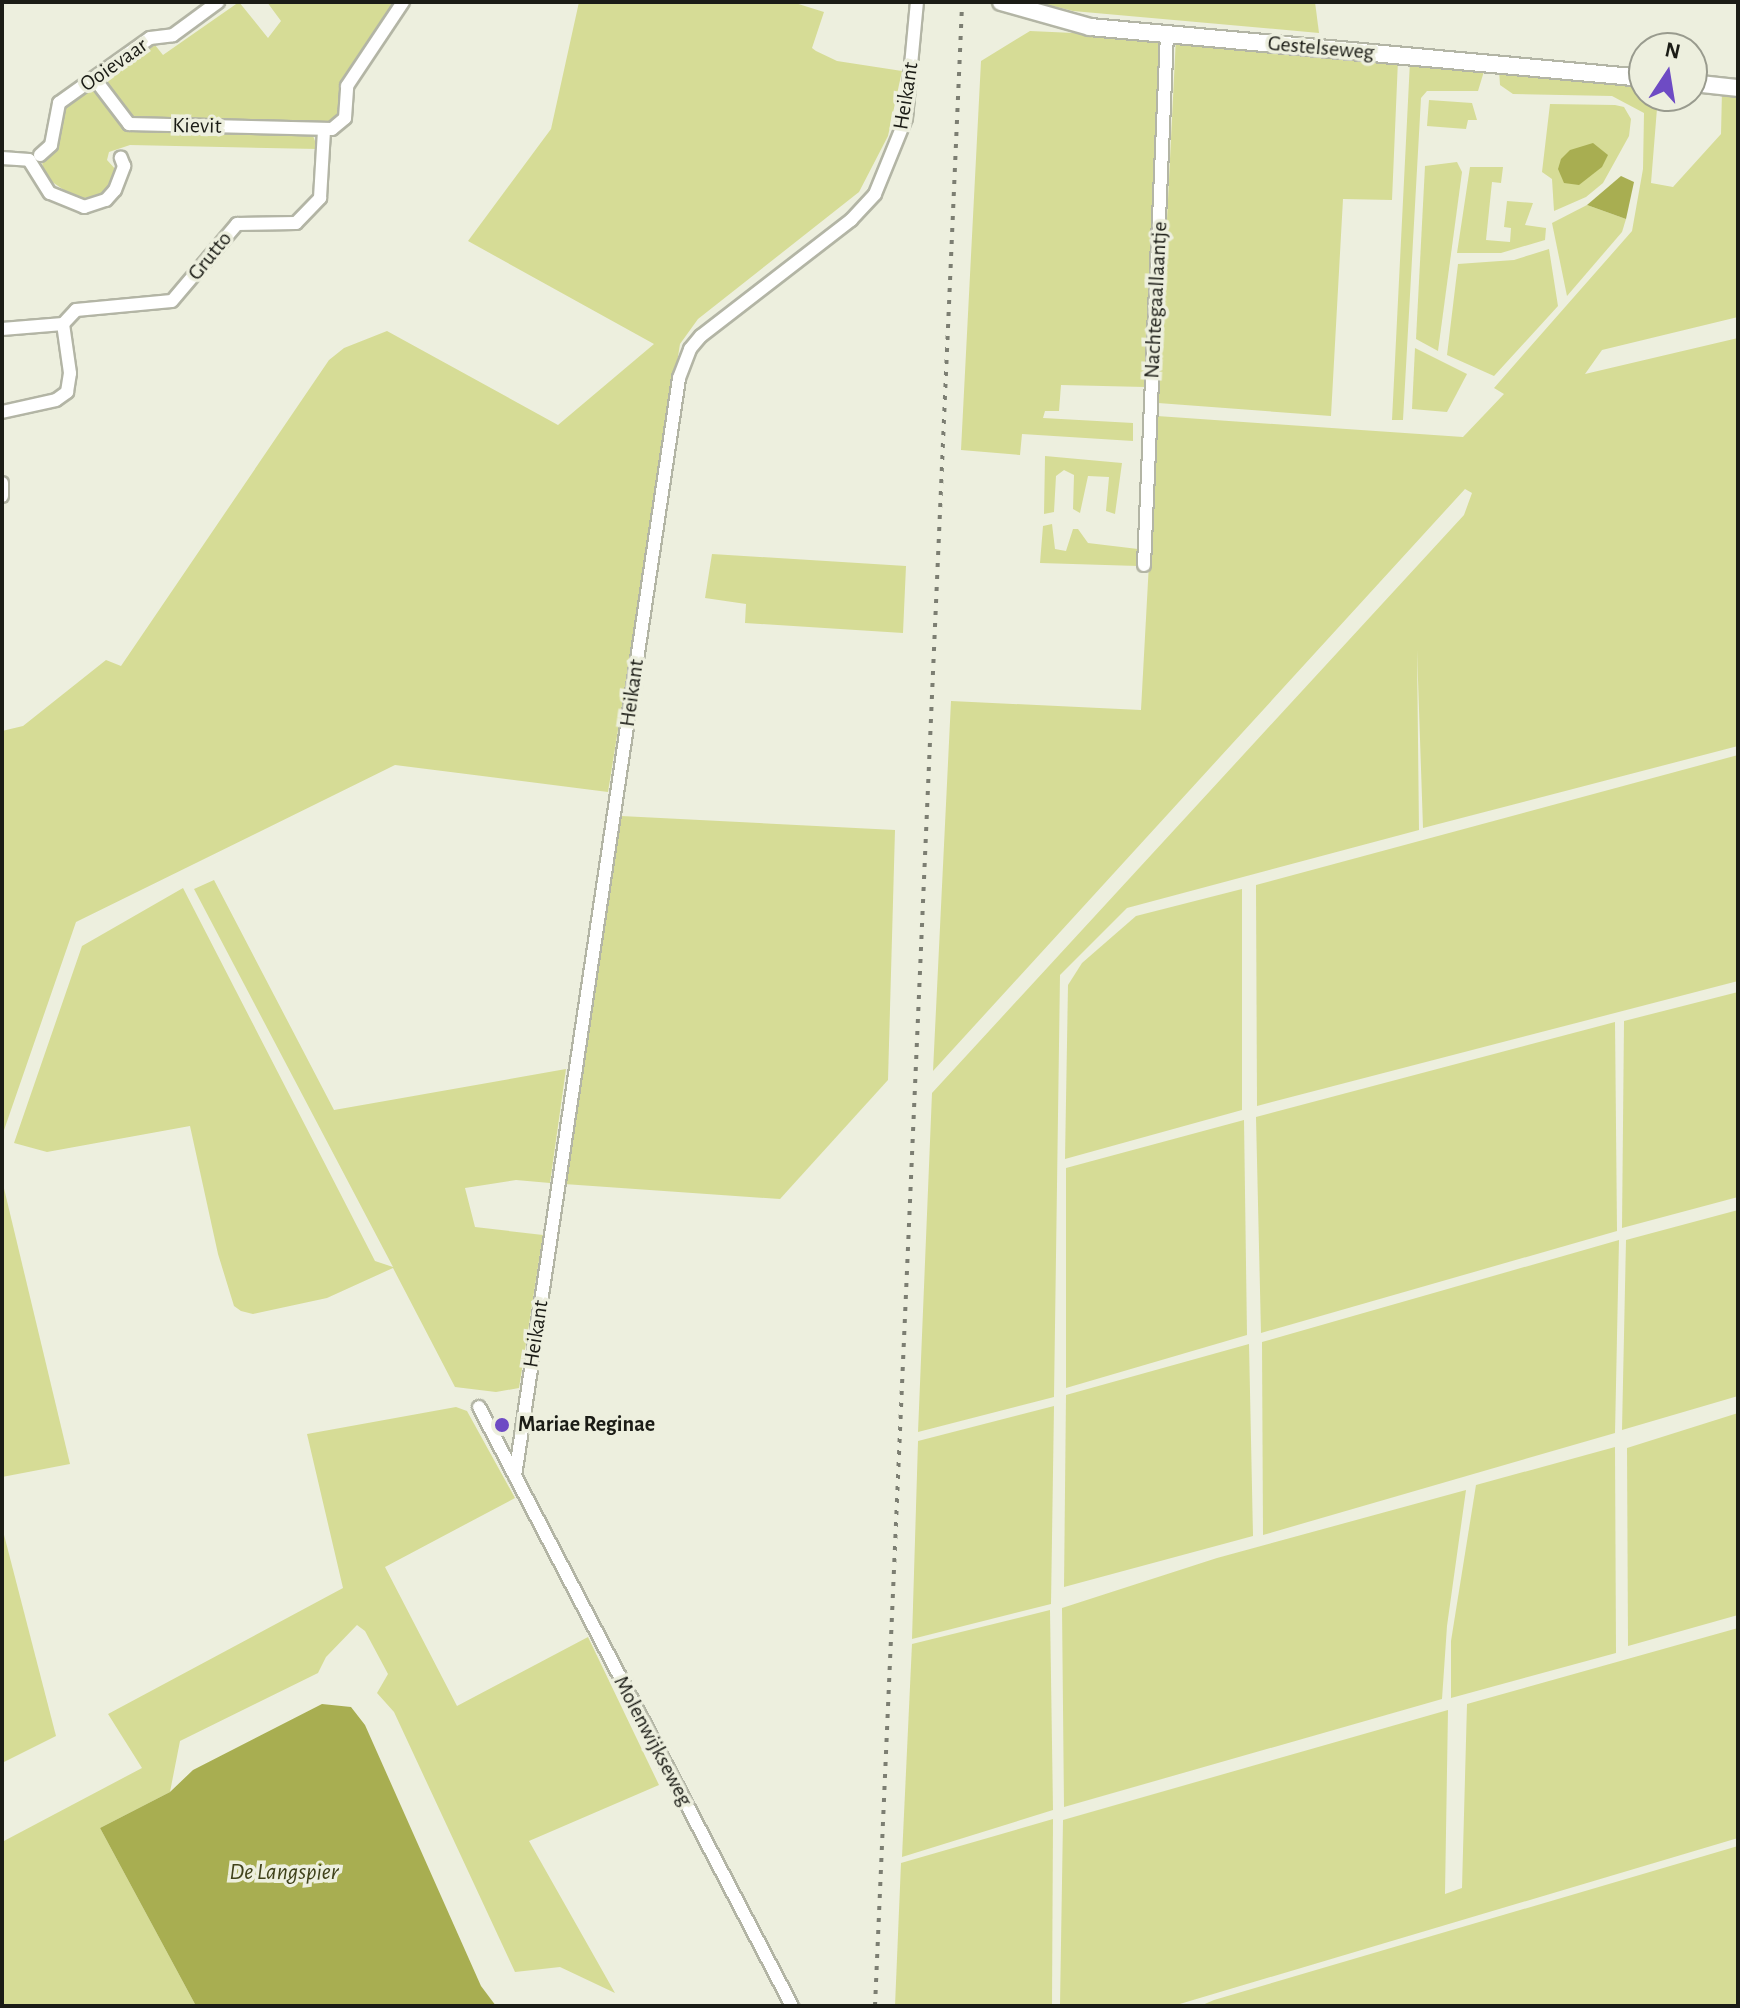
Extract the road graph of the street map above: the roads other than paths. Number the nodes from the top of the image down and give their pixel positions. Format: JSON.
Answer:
{"nodes":[{"id":1,"x":218,"y":2,"type":"edge"},
{"id":2,"x":403,"y":2,"type":"edge"},
{"id":3,"x":917,"y":2,"type":"edge"},
{"id":4,"x":1001,"y":2,"type":"edge"},
{"id":5,"x":1167,"y":35,"type":"junction"},
{"id":6,"x":1628,"y":77,"type":"edge"},
{"id":7,"x":94,"y":78,"type":"junction"},
{"id":8,"x":1708,"y":85,"type":"edge"},
{"id":9,"x":1738,"y":88,"type":"edge"},
{"id":10,"x":324,"y":130,"type":"junction"},
{"id":11,"x":40,"y":155,"type":"dead end"},
{"id":12,"x":2,"y":158,"type":"edge"},
{"id":13,"x":121,"y":158,"type":"dead end"},
{"id":14,"x":63,"y":324,"type":"junction"},
{"id":15,"x":2,"y":329,"type":"edge"},
{"id":16,"x":2,"y":412,"type":"edge"},
{"id":17,"x":2,"y":483,"type":"edge"},
{"id":18,"x":2,"y":496,"type":"edge"},
{"id":19,"x":1144,"y":565,"type":"dead end"},
{"id":20,"x":479,"y":1407,"type":"dead end"},
{"id":21,"x":515,"y":1476,"type":"junction"},
{"id":22,"x":792,"y":2006,"type":"edge"}],
"edges":[{"from":1,"to":7,"type":"street","name":"Ooievaar"},
{"from":2,"to":10,"type":"street"},
{"from":3,"to":21,"type":"street","name":"Heikant"},
{"from":4,"to":5,"type":"street","name":"Gestelseweg"},
{"from":5,"to":6,"type":"street","name":"Gestelseweg"},
{"from":5,"to":19,"type":"street","name":"Nachtegaallaantje"},
{"from":7,"to":10,"type":"street","name":"Kievit"},
{"from":7,"to":11,"type":"street","name":"Ooievaar"},
{"from":8,"to":9,"type":"street"},
{"from":10,"to":14,"type":"street","name":"Grutto"},
{"from":12,"to":13,"type":"street"},
{"from":14,"to":15,"type":"street"},
{"from":14,"to":16,"type":"street"},
{"from":17,"to":18,"type":"street"},
{"from":20,"to":21,"type":"street","name":"Molenwijkseweg"},
{"from":21,"to":22,"type":"street","name":"Molenwijkseweg"}]}
